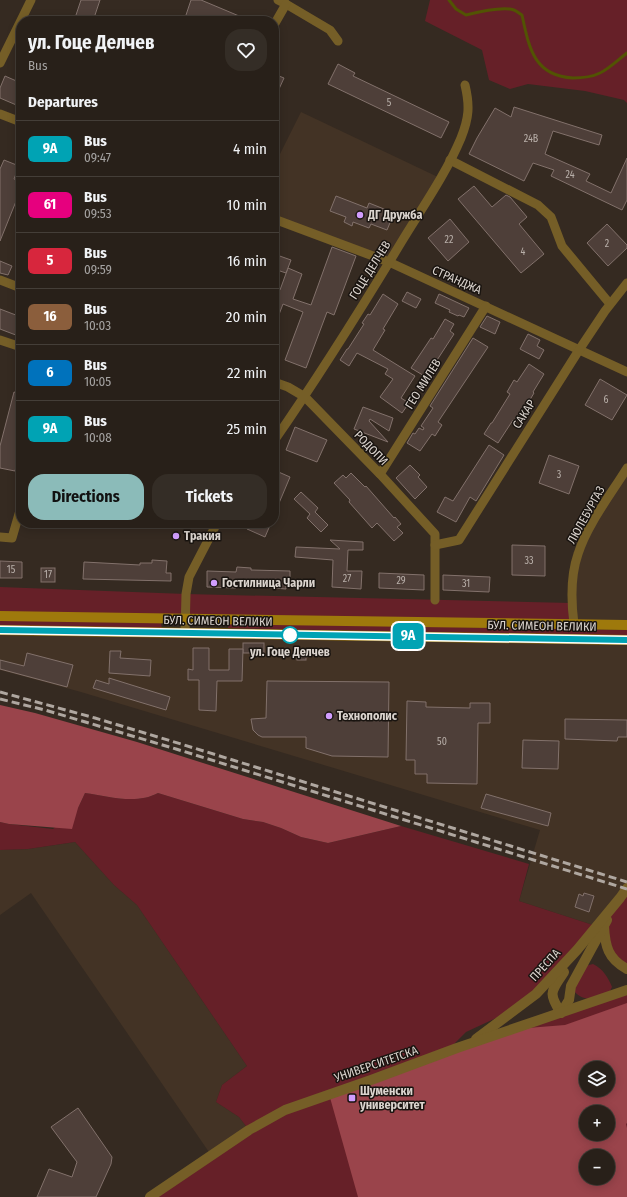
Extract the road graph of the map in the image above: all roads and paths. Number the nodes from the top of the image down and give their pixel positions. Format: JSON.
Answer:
{"nodes":[{"id":1,"x":31,"y":0,"type":"edge"},
{"id":2,"x":282,"y":2,"type":"edge"},
{"id":3,"x":23,"y":16,"type":"edge"},
{"id":4,"x":277,"y":16,"type":"edge"},
{"id":5,"x":16,"y":30,"type":"edge"},
{"id":6,"x":338,"y":41,"type":"dead end"},
{"id":7,"x":0,"y":63,"type":"edge"},
{"id":8,"x":465,"y":85,"type":"dead end"},
{"id":9,"x":0,"y":114,"type":"edge"},
{"id":10,"x":16,"y":120,"type":"edge"},
{"id":11,"x":450,"y":160,"type":"junction"},
{"id":12,"x":279,"y":220,"type":"edge"},
{"id":13,"x":389,"y":262,"type":"junction"},
{"id":14,"x":0,"y":280,"type":"edge"},
{"id":15,"x":627,"y":283,"type":"edge"},
{"id":16,"x":16,"y":286,"type":"edge"},
{"id":17,"x":610,"y":304,"type":"junction"},
{"id":18,"x":486,"y":306,"type":"junction"},
{"id":19,"x":0,"y":340,"type":"edge"},
{"id":20,"x":16,"y":346,"type":"edge"},
{"id":21,"x":579,"y":350,"type":"junction"},
{"id":22,"x":627,"y":372,"type":"edge"},
{"id":23,"x":279,"y":384,"type":"edge"},
{"id":24,"x":305,"y":397,"type":"junction"},
{"id":25,"x":279,"y":434,"type":"edge"},
{"id":26,"x":627,"y":468,"type":"edge"},
{"id":27,"x":380,"y":474,"type":"junction"},
{"id":28,"x":16,"y":524,"type":"edge"},
{"id":29,"x":215,"y":528,"type":"edge"},
{"id":30,"x":0,"y":537,"type":"edge"},
{"id":31,"x":435,"y":545,"type":"junction"},
{"id":32,"x":435,"y":600,"type":"dead end"},
{"id":33,"x":0,"y":616,"type":"edge"},
{"id":34,"x":184,"y":619,"type":"junction"},
{"id":35,"x":574,"y":624,"type":"junction"},
{"id":36,"x":627,"y":625,"type":"edge"},
{"id":37,"x":0,"y":630,"type":"edge"},
{"id":38,"x":185,"y":633,"type":"junction"},
{"id":39,"x":627,"y":640,"type":"edge"},
{"id":40,"x":627,"y":888,"type":"edge"},
{"id":41,"x":600,"y":926,"type":"junction"},
{"id":42,"x":577,"y":950,"type":"junction"},
{"id":43,"x":627,"y":969,"type":"edge"},
{"id":44,"x":627,"y":990,"type":"edge"},
{"id":45,"x":561,"y":1013,"type":"junction"},
{"id":46,"x":468,"y":1045,"type":"junction"},
{"id":47,"x":150,"y":1197,"type":"edge"}],
"edges":[{"from":1,"to":3,"type":"street"},
{"from":2,"to":4,"type":"street"},
{"from":2,"to":6,"type":"street"},
{"from":5,"to":7,"type":"street"},
{"from":8,"to":11,"type":"street","name":"ГОЦЕ ДЕЛЧЕВ"},
{"from":9,"to":10,"type":"street"},
{"from":11,"to":13,"type":"street","name":"ГОЦЕ ДЕЛЧЕВ"},
{"from":11,"to":17,"type":"street"},
{"from":12,"to":13,"type":"street","name":"СТРАНДЖА"},
{"from":13,"to":18,"type":"street","name":"СТРАНДЖА"},
{"from":13,"to":24,"type":"street","name":"ГОЦЕ ДЕЛЧЕВ"},
{"from":14,"to":16,"type":"street"},
{"from":15,"to":17,"type":"street","name":"САКАР"},
{"from":17,"to":21,"type":"street","name":"САКАР"},
{"from":18,"to":21,"type":"street","name":"СТРАНДЖА"},
{"from":18,"to":27,"type":"street","name":"ГЕО МИЛЕВ"},
{"from":19,"to":20,"type":"street"},
{"from":21,"to":22,"type":"street","name":"СТРАНДЖА"},
{"from":21,"to":31,"type":"street","name":"САКАР"},
{"from":23,"to":24,"type":"street","name":"РОДОПИ"},
{"from":24,"to":25,"type":"street","name":"ГОЦЕ ДЕЛЧЕВ"},
{"from":24,"to":27,"type":"street","name":"РОДОПИ"},
{"from":26,"to":35,"type":"street","name":"ЛЮЛЕБУРГАЗ"},
{"from":27,"to":31,"type":"street","name":"РОДОПИ"},
{"from":28,"to":30,"type":"street"},
{"from":29,"to":34,"type":"street"},
{"from":31,"to":32,"type":"street","name":"РОДОПИ"},
{"from":33,"to":34,"type":"main road","name":"БУЛ. СИМЕОН ВЕЛИКИ"},
{"from":34,"to":35,"type":"main road","name":"БУЛ. СИМЕОН ВЕЛИКИ"},
{"from":34,"to":38,"type":"street"},
{"from":35,"to":36,"type":"main road","name":"БУЛ. СИМЕОН ВЕЛИКИ"},
{"from":37,"to":38,"type":"main road","name":"БУЛ. СИМЕОН ВЕЛИКИ"},
{"from":38,"to":39,"type":"main road","name":"БУЛ. СИМЕОН ВЕЛИКИ"},
{"from":40,"to":41,"type":"street","name":"ПРЕСПА"},
{"from":41,"to":42,"type":"street","name":"ПРЕСПА"},
{"from":41,"to":43,"type":"street"},
{"from":41,"to":45,"type":"street"},
{"from":42,"to":45,"type":"street"},
{"from":42,"to":46,"type":"street","name":"ПРЕСПА"},
{"from":44,"to":45,"type":"street","name":"УНИВЕРСИТЕТСКА"},
{"from":45,"to":46,"type":"street","name":"УНИВЕРСИТЕТСКА"},
{"from":46,"to":47,"type":"street","name":"УНИВЕРСИТЕТСКА"}]}
